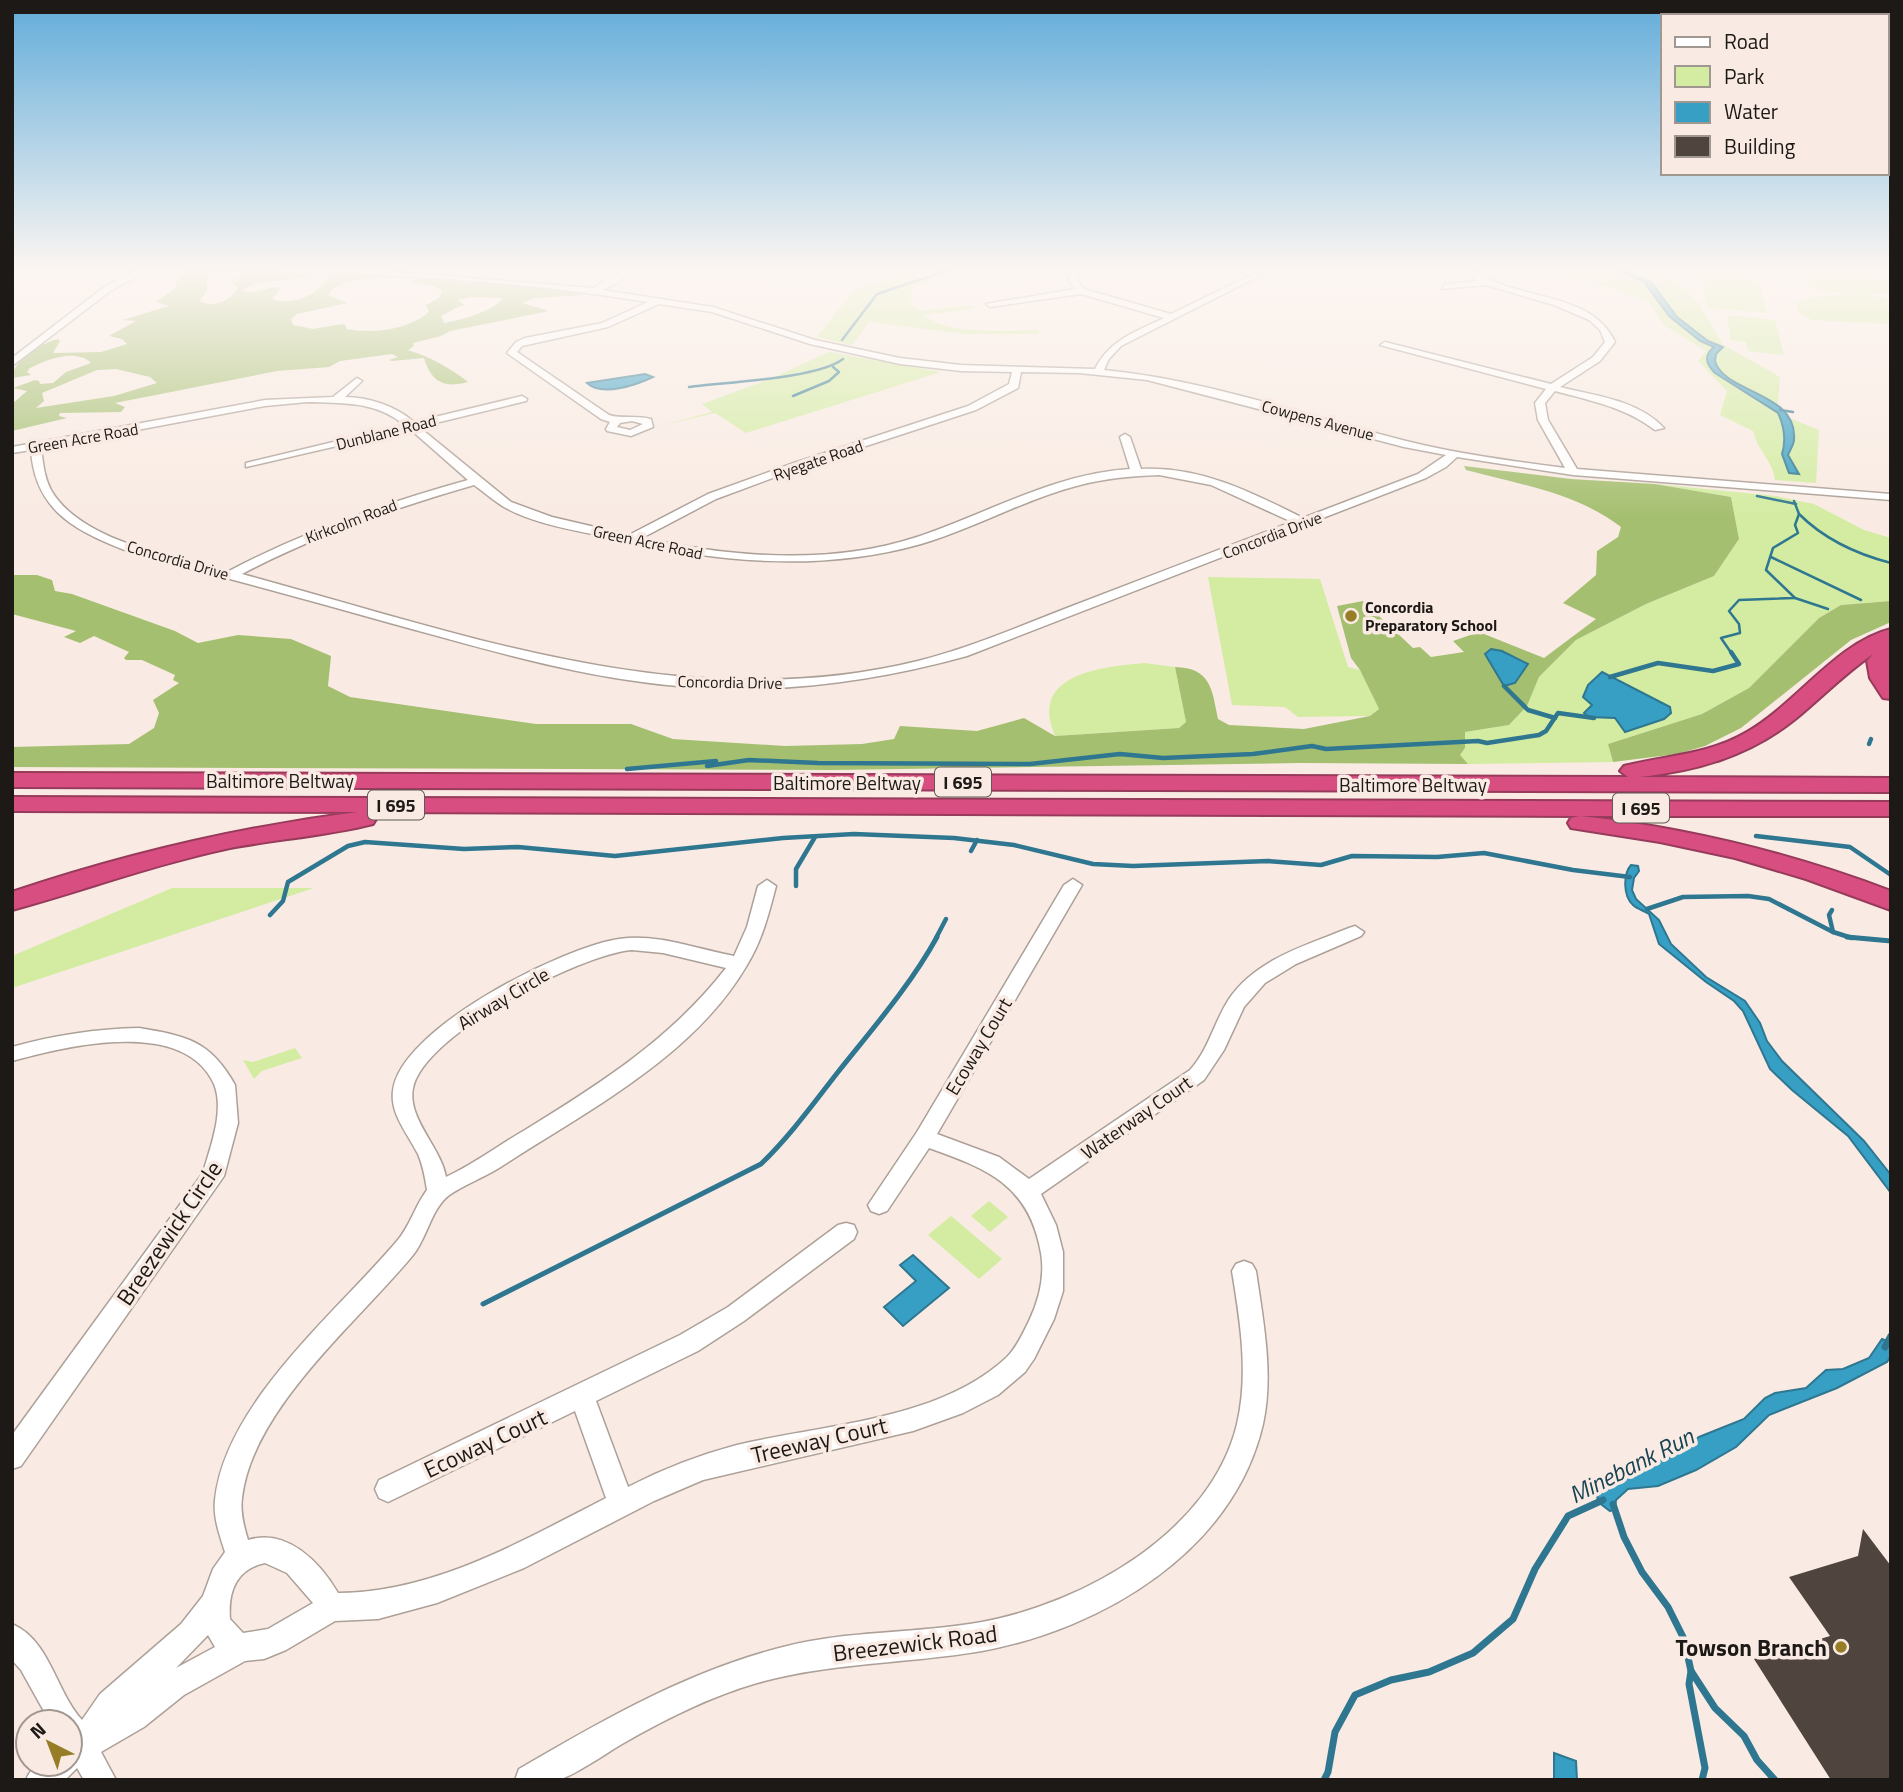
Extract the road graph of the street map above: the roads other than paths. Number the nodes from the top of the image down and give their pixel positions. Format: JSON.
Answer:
{"nodes":[{"id":1,"x":28,"y":351,"type":"edge"},
{"id":2,"x":515,"y":351,"type":"edge"},
{"id":3,"x":851,"y":351,"type":"edge"},
{"id":4,"x":1112,"y":351,"type":"edge"},
{"id":5,"x":1408,"y":351,"type":"edge"},
{"id":6,"x":1605,"y":351,"type":"edge"},
{"id":7,"x":12,"y":363,"type":"edge"},
{"id":8,"x":1001,"y":369,"type":"junction"},
{"id":9,"x":1017,"y":369,"type":"junction"},
{"id":10,"x":1099,"y":371,"type":"junction"},
{"id":11,"x":356,"y":381,"type":"dead end"},
{"id":12,"x":1553,"y":387,"type":"junction"},
{"id":13,"x":1007,"y":389,"type":"junction"},
{"id":14,"x":336,"y":399,"type":"junction"},
{"id":15,"x":522,"y":400,"type":"dead end"},
{"id":16,"x":616,"y":421,"type":"dead end"},
{"id":17,"x":411,"y":426,"type":"junction"},
{"id":18,"x":1659,"y":428,"type":"dead end"},
{"id":19,"x":1125,"y":438,"type":"dead end"},
{"id":20,"x":36,"y":447,"type":"junction"},
{"id":21,"x":12,"y":450,"type":"edge"},
{"id":22,"x":1453,"y":455,"type":"junction"},
{"id":23,"x":250,"y":465,"type":"dead end"},
{"id":24,"x":1136,"y":471,"type":"junction"},
{"id":25,"x":1573,"y":472,"type":"junction"},
{"id":26,"x":476,"y":481,"type":"junction"},
{"id":27,"x":1891,"y":497,"type":"edge"},
{"id":28,"x":1304,"y":523,"type":"junction"},
{"id":29,"x":631,"y":539,"type":"junction"},
{"id":30,"x":231,"y":575,"type":"junction"},
{"id":31,"x":1891,"y":635,"type":"edge"},
{"id":32,"x":1891,"y":647,"type":"edge"},
{"id":33,"x":1891,"y":693,"type":"edge"},
{"id":34,"x":12,"y":780,"type":"edge"},
{"id":35,"x":1472,"y":784,"type":"junction"},
{"id":36,"x":1891,"y":785,"type":"edge"},
{"id":37,"x":12,"y":804,"type":"edge"},
{"id":38,"x":779,"y":806,"type":"junction"},
{"id":39,"x":1390,"y":808,"type":"junction"},
{"id":40,"x":1891,"y":809,"type":"edge"},
{"id":41,"x":1073,"y":885,"type":"dead end"},
{"id":42,"x":767,"y":886,"type":"dead end"},
{"id":43,"x":12,"y":901,"type":"edge"},
{"id":44,"x":1891,"y":901,"type":"edge"},
{"id":45,"x":1355,"y":932,"type":"dead end"},
{"id":46,"x":739,"y":964,"type":"junction"},
{"id":47,"x":12,"y":1054,"type":"edge"},
{"id":48,"x":924,"y":1138,"type":"junction"},
{"id":49,"x":1029,"y":1191,"type":"junction"},
{"id":50,"x":438,"y":1192,"type":"junction"},
{"id":51,"x":879,"y":1205,"type":"dead end"},
{"id":52,"x":846,"y":1232,"type":"dead end"},
{"id":53,"x":1244,"y":1271,"type":"dead end"},
{"id":54,"x":582,"y":1397,"type":"junction"},
{"id":55,"x":12,"y":1457,"type":"edge"},
{"id":56,"x":388,"y":1489,"type":"dead end"},
{"id":57,"x":621,"y":1504,"type":"junction"},
{"id":58,"x":240,"y":1557,"type":"junction"},
{"id":59,"x":214,"y":1604,"type":"junction"},
{"id":60,"x":331,"y":1606,"type":"junction"},
{"id":61,"x":12,"y":1638,"type":"edge"},
{"id":62,"x":243,"y":1647,"type":"junction"},
{"id":63,"x":53,"y":1708,"type":"edge"},
{"id":64,"x":84,"y":1729,"type":"edge"},
{"id":65,"x":84,"y":1737,"type":"edge"},
{"id":66,"x":84,"y":1760,"type":"edge"},
{"id":67,"x":101,"y":1780,"type":"edge"},
{"id":68,"x":530,"y":1780,"type":"edge"}],
"edges":[{"from":1,"to":7,"type":"street"},
{"from":2,"to":16,"type":"street"},
{"from":3,"to":8,"type":"street","name":"Cowpens Avenue"},
{"from":4,"to":10,"type":"street"},
{"from":5,"to":12,"type":"street"},
{"from":6,"to":12,"type":"street"},
{"from":8,"to":9,"type":"street","name":"Cowpens Avenue"},
{"from":8,"to":13,"type":"street"},
{"from":9,"to":10,"type":"street","name":"Cowpens Avenue"},
{"from":9,"to":13,"type":"street"},
{"from":10,"to":22,"type":"street","name":"Cowpens Avenue"},
{"from":11,"to":14,"type":"street"},
{"from":12,"to":18,"type":"street"},
{"from":12,"to":25,"type":"street"},
{"from":13,"to":29,"type":"street","name":"Ryegate Road"},
{"from":14,"to":17,"type":"street","name":"Green Acre Road"},
{"from":14,"to":20,"type":"street","name":"Green Acre Road"},
{"from":15,"to":17,"type":"street","name":"Dunblane Road"},
{"from":17,"to":23,"type":"street","name":"Dunblane Road"},
{"from":17,"to":26,"type":"street","name":"Green Acre Road"},
{"from":19,"to":24,"type":"street"},
{"from":20,"to":21,"type":"street","name":"Green Acre Road"},
{"from":20,"to":30,"type":"street","name":"Concordia Drive"},
{"from":22,"to":25,"type":"street","name":"Cowpens Avenue"},
{"from":22,"to":28,"type":"street","name":"Concordia Drive"},
{"from":24,"to":28,"type":"street","name":"Green Acre Road"},
{"from":24,"to":29,"type":"street","name":"Green Acre Road"},
{"from":25,"to":27,"type":"street","name":"Cowpens Avenue"},
{"from":26,"to":29,"type":"street","name":"Green Acre Road"},
{"from":26,"to":30,"type":"street","name":"Kirkcolm Road"},
{"from":28,"to":30,"type":"street","name":"Concordia Drive"},
{"from":31,"to":35,"type":"highway"},
{"from":32,"to":33,"type":"highway"},
{"from":34,"to":35,"type":"highway","name":"Baltimore Beltway","number":"I 695"},
{"from":35,"to":36,"type":"highway","name":"Baltimore Beltway","number":"I 695"},
{"from":37,"to":38,"type":"highway","name":"Baltimore Beltway","number":"I 695"},
{"from":38,"to":39,"type":"highway","name":"Baltimore Beltway","number":"I 695"},
{"from":38,"to":43,"type":"highway"},
{"from":39,"to":40,"type":"highway","name":"Baltimore Beltway","number":"I 695"},
{"from":39,"to":44,"type":"highway"},
{"from":41,"to":48,"type":"street","name":"Ecoway Court"},
{"from":42,"to":46,"type":"street"},
{"from":45,"to":49,"type":"street","name":"Waterway Court"},
{"from":46,"to":50,"type":"street"},
{"from":46,"to":50,"type":"street","name":"Airway Circle"},
{"from":47,"to":55,"type":"street","name":"Breezewick Circle"},
{"from":48,"to":49,"type":"street","name":"Treeway Court"},
{"from":48,"to":51,"type":"street","name":"Ecoway Court"},
{"from":49,"to":57,"type":"street","name":"Treeway Court"},
{"from":50,"to":58,"type":"street"},
{"from":52,"to":54,"type":"street","name":"Ecoway Court"},
{"from":53,"to":68,"type":"street","name":"Breezewick Road"},
{"from":54,"to":56,"type":"street","name":"Ecoway Court"},
{"from":54,"to":57,"type":"street"},
{"from":57,"to":60,"type":"street","name":"Treeway Court"},
{"from":58,"to":59,"type":"street"},
{"from":58,"to":60,"type":"street"},
{"from":59,"to":62,"type":"street"},
{"from":59,"to":64,"type":"street"},
{"from":60,"to":62,"type":"street"},
{"from":61,"to":63,"type":"street"},
{"from":62,"to":65,"type":"street"},
{"from":66,"to":67,"type":"street"}]}
